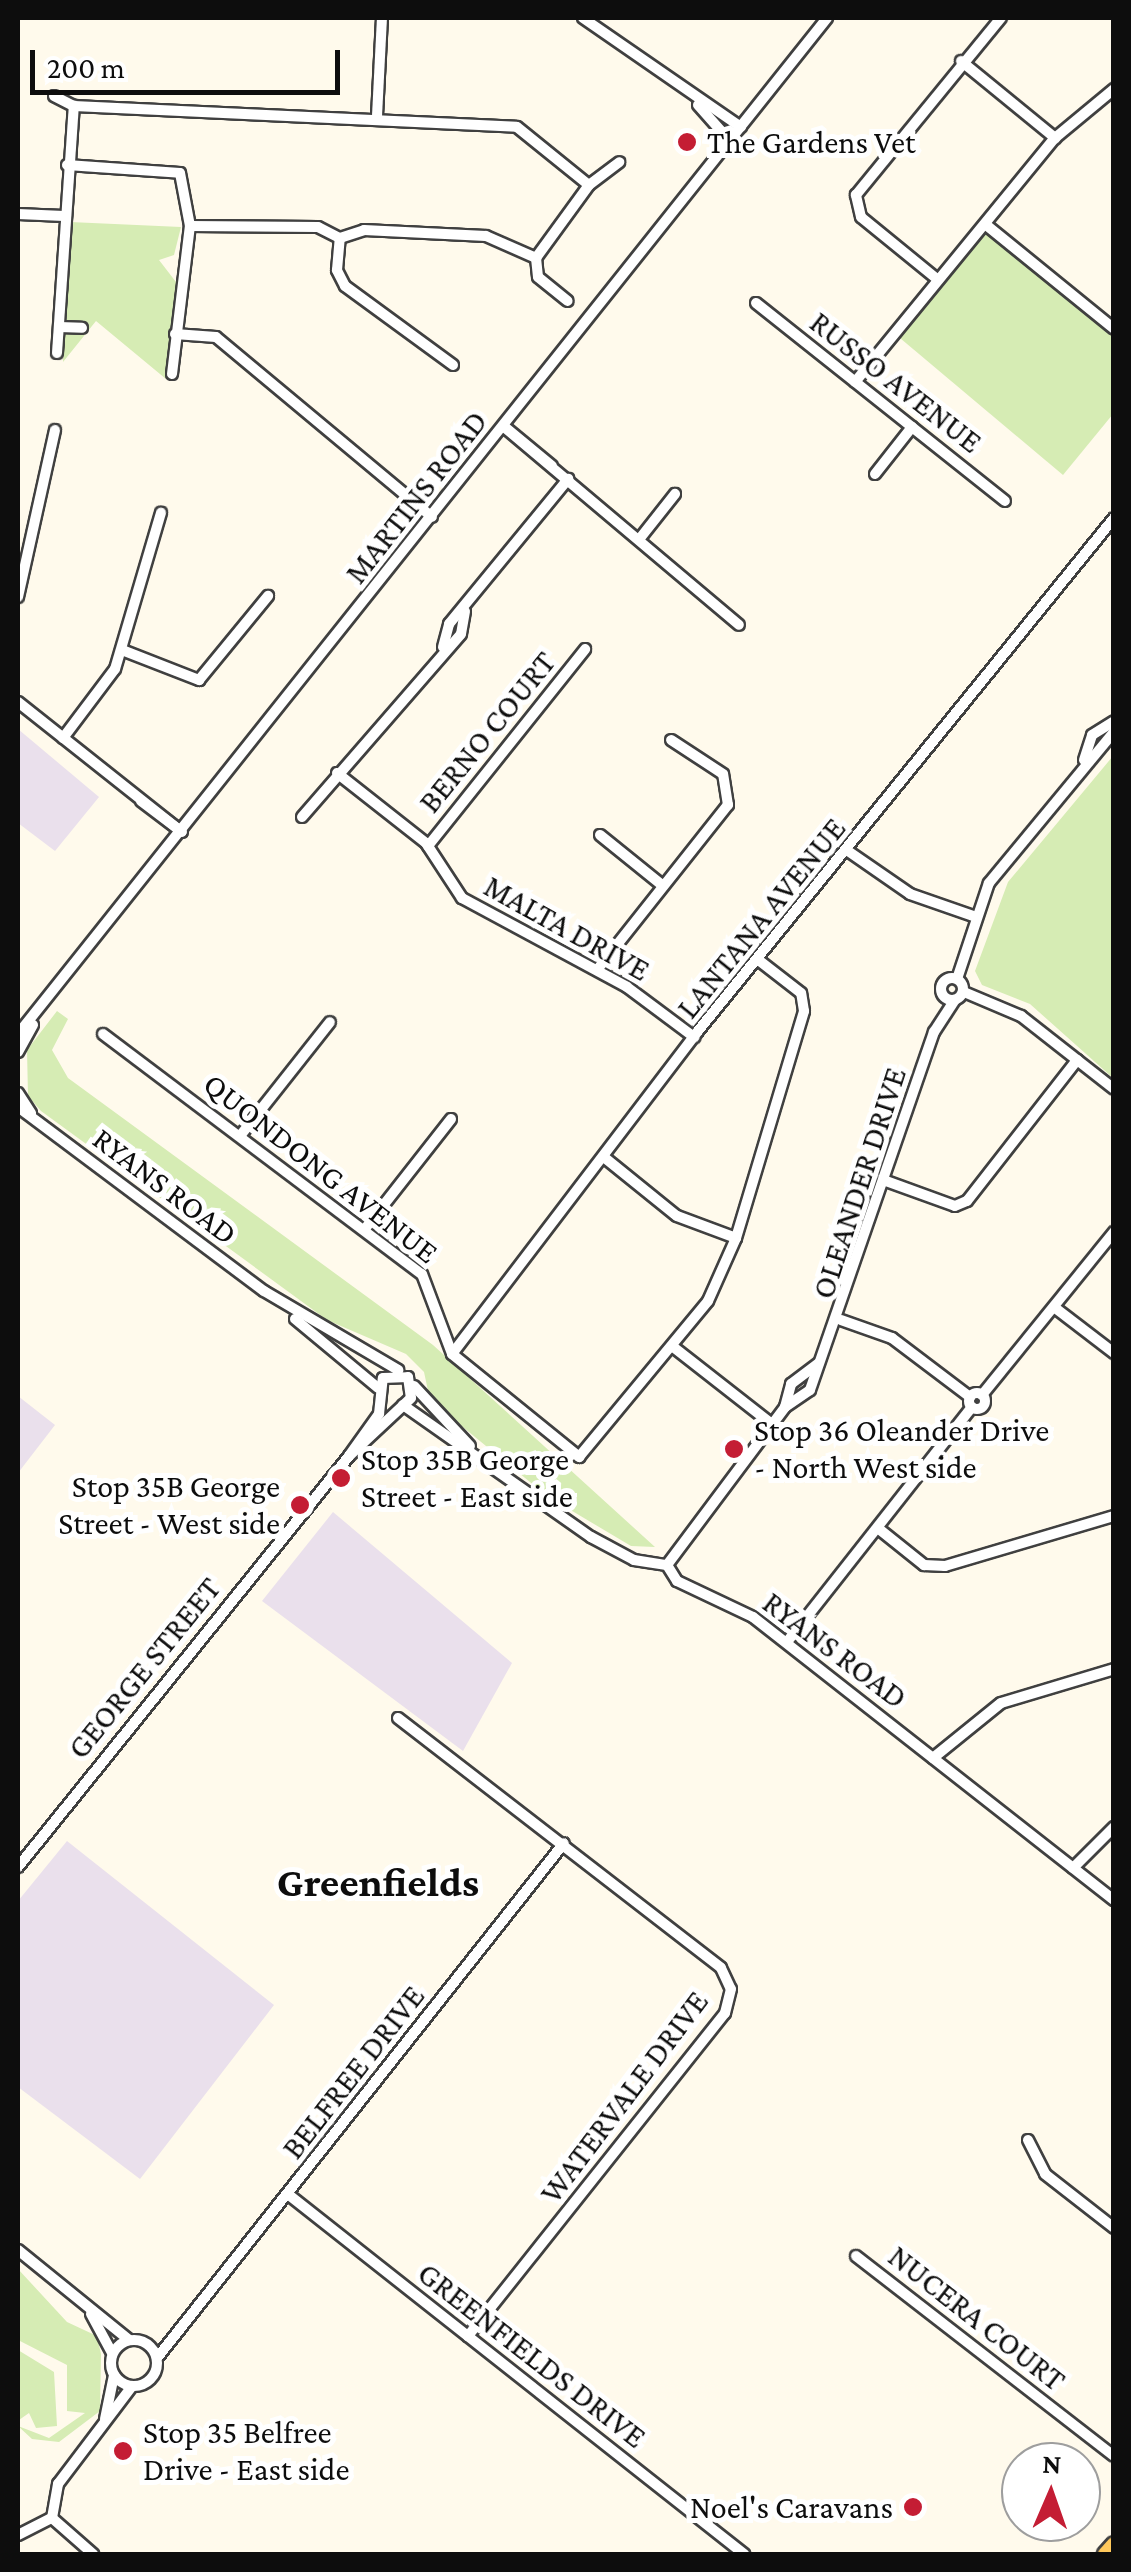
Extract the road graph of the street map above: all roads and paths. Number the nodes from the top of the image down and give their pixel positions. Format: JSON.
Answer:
{"nodes":[{"id":1,"x":382,"y":18,"type":"edge"},
{"id":2,"x":583,"y":18,"type":"edge"},
{"id":3,"x":828,"y":18,"type":"edge"},
{"id":4,"x":1001,"y":18,"type":"edge"},
{"id":5,"x":961,"y":61,"type":"junction"},
{"id":6,"x":1114,"y":89,"type":"edge"},
{"id":7,"x":54,"y":96,"type":"dead end"},
{"id":8,"x":698,"y":105,"type":"junction"},
{"id":9,"x":74,"y":106,"type":"junction"},
{"id":10,"x":376,"y":116,"type":"junction"},
{"id":11,"x":741,"y":127,"type":"junction"},
{"id":12,"x":1055,"y":138,"type":"junction"},
{"id":13,"x":730,"y":141,"type":"junction"},
{"id":14,"x":619,"y":162,"type":"dead end"},
{"id":15,"x":66,"y":165,"type":"junction"},
{"id":16,"x":589,"y":185,"type":"junction"},
{"id":17,"x":18,"y":214,"type":"edge"},
{"id":18,"x":64,"y":216,"type":"junction"},
{"id":19,"x":985,"y":224,"type":"junction"},
{"id":20,"x":190,"y":226,"type":"junction"},
{"id":21,"x":340,"y":238,"type":"junction"},
{"id":22,"x":536,"y":258,"type":"junction"},
{"id":23,"x":937,"y":278,"type":"junction"},
{"id":24,"x":568,"y":301,"type":"dead end"},
{"id":25,"x":756,"y":303,"type":"dead end"},
{"id":26,"x":59,"y":327,"type":"junction"},
{"id":27,"x":82,"y":328,"type":"dead end"},
{"id":28,"x":1114,"y":329,"type":"edge"},
{"id":29,"x":175,"y":334,"type":"junction"},
{"id":30,"x":57,"y":354,"type":"dead end"},
{"id":31,"x":453,"y":366,"type":"dead end"},
{"id":32,"x":172,"y":374,"type":"dead end"},
{"id":33,"x":855,"y":382,"type":"junction"},
{"id":34,"x":504,"y":427,"type":"junction"},
{"id":35,"x":912,"y":427,"type":"junction"},
{"id":36,"x":55,"y":430,"type":"dead end"},
{"id":37,"x":875,"y":474,"type":"dead end"},
{"id":38,"x":568,"y":479,"type":"junction"},
{"id":39,"x":675,"y":494,"type":"dead end"},
{"id":40,"x":1006,"y":501,"type":"dead end"},
{"id":41,"x":161,"y":514,"type":"dead end"},
{"id":42,"x":432,"y":517,"type":"junction"},
{"id":43,"x":1114,"y":518,"type":"edge"},
{"id":44,"x":641,"y":537,"type":"junction"},
{"id":45,"x":268,"y":596,"type":"dead end"},
{"id":46,"x":18,"y":597,"type":"edge"},
{"id":47,"x":739,"y":624,"type":"dead end"},
{"id":48,"x":585,"y":649,"type":"dead end"},
{"id":49,"x":122,"y":650,"type":"junction"},
{"id":50,"x":18,"y":702,"type":"edge"},
{"id":51,"x":1114,"y":721,"type":"edge"},
{"id":52,"x":1114,"y":732,"type":"edge"},
{"id":53,"x":63,"y":738,"type":"junction"},
{"id":54,"x":671,"y":740,"type":"dead end"},
{"id":55,"x":1084,"y":761,"type":"junction"},
{"id":56,"x":337,"y":773,"type":"junction"},
{"id":57,"x":302,"y":818,"type":"dead end"},
{"id":58,"x":182,"y":832,"type":"junction"},
{"id":59,"x":600,"y":835,"type":"dead end"},
{"id":60,"x":428,"y":846,"type":"junction"},
{"id":61,"x":848,"y":850,"type":"junction"},
{"id":62,"x":662,"y":885,"type":"junction"},
{"id":63,"x":974,"y":916,"type":"junction"},
{"id":64,"x":761,"y":962,"type":"junction"},
{"id":65,"x":597,"y":970,"type":"junction"},
{"id":66,"x":957,"y":978,"type":"junction"},
{"id":67,"x":954,"y":996,"type":"junction"},
{"id":68,"x":44,"y":1006,"type":"junction"},
{"id":69,"x":330,"y":1022,"type":"dead end"},
{"id":70,"x":18,"y":1034,"type":"edge"},
{"id":71,"x":103,"y":1034,"type":"dead end"},
{"id":72,"x":694,"y":1037,"type":"junction"},
{"id":73,"x":18,"y":1052,"type":"edge"},
{"id":74,"x":1078,"y":1060,"type":"junction"},
{"id":75,"x":1114,"y":1089,"type":"edge"},
{"id":76,"x":18,"y":1093,"type":"edge"},
{"id":77,"x":18,"y":1107,"type":"edge"},
{"id":78,"x":451,"y":1119,"type":"dead end"},
{"id":79,"x":37,"y":1120,"type":"junction"},
{"id":80,"x":240,"y":1136,"type":"junction"},
{"id":81,"x":605,"y":1158,"type":"junction"},
{"id":82,"x":886,"y":1181,"type":"junction"},
{"id":83,"x":364,"y":1230,"type":"junction"},
{"id":84,"x":1114,"y":1232,"type":"edge"},
{"id":85,"x":736,"y":1238,"type":"junction"},
{"id":86,"x":264,"y":1291,"type":"junction"},
{"id":87,"x":1054,"y":1307,"type":"junction"},
{"id":88,"x":841,"y":1320,"type":"junction"},
{"id":89,"x":672,"y":1346,"type":"junction"},
{"id":90,"x":1114,"y":1353,"type":"edge"},
{"id":91,"x":452,"y":1354,"type":"junction"},
{"id":92,"x":818,"y":1363,"type":"junction"},
{"id":93,"x":404,"y":1373,"type":"junction"},
{"id":94,"x":414,"y":1386,"type":"junction"},
{"id":95,"x":380,"y":1394,"type":"junction"},
{"id":96,"x":975,"y":1400,"type":"junction"},
{"id":97,"x":400,"y":1406,"type":"junction"},
{"id":98,"x":785,"y":1407,"type":"junction"},
{"id":99,"x":772,"y":1424,"type":"junction"},
{"id":100,"x":349,"y":1456,"type":"junction"},
{"id":101,"x":508,"y":1480,"type":"junction"},
{"id":102,"x":1114,"y":1516,"type":"edge"},
{"id":103,"x":878,"y":1529,"type":"junction"},
{"id":104,"x":667,"y":1564,"type":"junction"},
{"id":105,"x":787,"y":1642,"type":"junction"},
{"id":106,"x":1114,"y":1670,"type":"edge"},
{"id":107,"x":398,"y":1718,"type":"dead end"},
{"id":108,"x":933,"y":1758,"type":"junction"},
{"id":109,"x":1114,"y":1828,"type":"edge"},
{"id":110,"x":564,"y":1844,"type":"junction"},
{"id":111,"x":18,"y":1867,"type":"edge"},
{"id":112,"x":1074,"y":1868,"type":"junction"},
{"id":113,"x":1114,"y":1900,"type":"edge"},
{"id":114,"x":1028,"y":2140,"type":"dead end"},
{"id":115,"x":289,"y":2195,"type":"junction"},
{"id":116,"x":1114,"y":2228,"type":"edge"},
{"id":117,"x":18,"y":2250,"type":"edge"},
{"id":118,"x":856,"y":2256,"type":"dead end"},
{"id":119,"x":86,"y":2304,"type":"junction"},
{"id":120,"x":178,"y":2330,"type":"junction"},
{"id":121,"x":468,"y":2336,"type":"junction"},
{"id":122,"x":129,"y":2340,"type":"junction"},
{"id":123,"x":144,"y":2342,"type":"junction"},
{"id":124,"x":112,"y":2353,"type":"junction"},
{"id":125,"x":157,"y":2358,"type":"junction"},
{"id":126,"x":114,"y":2376,"type":"junction"},
{"id":127,"x":132,"y":2386,"type":"junction"},
{"id":128,"x":103,"y":2425,"type":"junction"},
{"id":129,"x":1114,"y":2456,"type":"edge"},
{"id":130,"x":52,"y":2518,"type":"junction"},
{"id":131,"x":18,"y":2535,"type":"edge"},
{"id":132,"x":1114,"y":2544,"type":"edge"},
{"id":133,"x":94,"y":2554,"type":"edge"},
{"id":134,"x":744,"y":2554,"type":"edge"},
{"id":135,"x":1105,"y":2554,"type":"edge"}],
"edges":[{"from":1,"to":10,"type":"street"},
{"from":2,"to":8,"type":"street"},
{"from":3,"to":11,"type":"street","name":"MARTINS ROAD"},
{"from":4,"to":5,"type":"street"},
{"from":5,"to":12,"type":"street"},
{"from":5,"to":23,"type":"street"},
{"from":6,"to":12,"type":"street"},
{"from":7,"to":9,"type":"street"},
{"from":8,"to":11,"type":"street"},
{"from":8,"to":13,"type":"street"},
{"from":9,"to":10,"type":"street"},
{"from":9,"to":15,"type":"street"},
{"from":10,"to":16,"type":"street"},
{"from":11,"to":13,"type":"street","name":"MARTINS ROAD"},
{"from":12,"to":19,"type":"street"},
{"from":13,"to":34,"type":"street","name":"MARTINS ROAD"},
{"from":14,"to":16,"type":"street"},
{"from":15,"to":18,"type":"street"},
{"from":15,"to":20,"type":"street"},
{"from":16,"to":22,"type":"street"},
{"from":17,"to":18,"type":"street"},
{"from":18,"to":26,"type":"street"},
{"from":19,"to":23,"type":"street"},
{"from":19,"to":28,"type":"street"},
{"from":20,"to":21,"type":"street"},
{"from":20,"to":29,"type":"street"},
{"from":21,"to":22,"type":"street"},
{"from":21,"to":31,"type":"street"},
{"from":22,"to":24,"type":"street"},
{"from":23,"to":33,"type":"street"},
{"from":25,"to":33,"type":"street","name":"RUSSO AVENUE"},
{"from":26,"to":27,"type":"street"},
{"from":26,"to":30,"type":"street"},
{"from":29,"to":32,"type":"street"},
{"from":29,"to":42,"type":"street"},
{"from":33,"to":35,"type":"street","name":"RUSSO AVENUE"},
{"from":34,"to":38,"type":"street"},
{"from":34,"to":42,"type":"street","name":"MARTINS ROAD"},
{"from":35,"to":37,"type":"street"},
{"from":35,"to":40,"type":"street","name":"RUSSO AVENUE"},
{"from":36,"to":46,"type":"street"},
{"from":38,"to":44,"type":"street"},
{"from":38,"to":56,"type":"street"},
{"from":39,"to":44,"type":"street"},
{"from":41,"to":49,"type":"street"},
{"from":42,"to":58,"type":"street","name":"MARTINS ROAD"},
{"from":43,"to":61,"type":"street","name":"LANTANA AVENUE"},
{"from":44,"to":47,"type":"street"},
{"from":45,"to":49,"type":"street"},
{"from":48,"to":60,"type":"street","name":"BERNO COURT"},
{"from":49,"to":53,"type":"street"},
{"from":50,"to":53,"type":"street"},
{"from":51,"to":55,"type":"street"},
{"from":52,"to":55,"type":"street"},
{"from":53,"to":58,"type":"street"},
{"from":54,"to":62,"type":"street"},
{"from":55,"to":63,"type":"street"},
{"from":56,"to":57,"type":"street"},
{"from":56,"to":60,"type":"street","name":"MALTA DRIVE"},
{"from":58,"to":68,"type":"street","name":"MARTINS ROAD"},
{"from":59,"to":62,"type":"street"},
{"from":60,"to":65,"type":"street","name":"MALTA DRIVE"},
{"from":61,"to":63,"type":"street"},
{"from":61,"to":64,"type":"street","name":"LANTANA AVENUE"},
{"from":62,"to":65,"type":"street"},
{"from":63,"to":66,"type":"street"},
{"from":64,"to":72,"type":"street","name":"LANTANA AVENUE"},
{"from":64,"to":85,"type":"street"},
{"from":65,"to":72,"type":"street","name":"MALTA DRIVE"},
{"from":66,"to":67,"type":"street"},
{"from":66,"to":67,"type":"street","name":"OLEANDER DRIVE"},
{"from":67,"to":74,"type":"street"},
{"from":67,"to":82,"type":"street","name":"OLEANDER DRIVE"},
{"from":68,"to":70,"type":"street","name":"MARTINS ROAD"},
{"from":68,"to":73,"type":"street","name":"MARTINS ROAD"},
{"from":69,"to":80,"type":"street"},
{"from":71,"to":80,"type":"street","name":"QUONDONG AVENUE"},
{"from":72,"to":81,"type":"street","name":"LANTANA AVENUE"},
{"from":74,"to":75,"type":"street"},
{"from":74,"to":82,"type":"street"},
{"from":76,"to":79,"type":"street","name":"RYANS ROAD"},
{"from":77,"to":79,"type":"street","name":"RYANS ROAD"},
{"from":78,"to":83,"type":"street"},
{"from":79,"to":86,"type":"street","name":"RYANS ROAD"},
{"from":80,"to":83,"type":"street","name":"QUONDONG AVENUE"},
{"from":81,"to":85,"type":"street"},
{"from":81,"to":91,"type":"street","name":"LANTANA AVENUE"},
{"from":82,"to":88,"type":"street","name":"OLEANDER DRIVE"},
{"from":83,"to":91,"type":"street","name":"QUONDONG AVENUE"},
{"from":84,"to":87,"type":"street"},
{"from":85,"to":89,"type":"street"},
{"from":86,"to":93,"type":"street","name":"RYANS ROAD"},
{"from":86,"to":95,"type":"street","name":"RYANS ROAD"},
{"from":87,"to":90,"type":"street"},
{"from":87,"to":96,"type":"street"},
{"from":88,"to":92,"type":"street","name":"OLEANDER DRIVE"},
{"from":88,"to":96,"type":"street"},
{"from":89,"to":91,"type":"street"},
{"from":89,"to":99,"type":"street"},
{"from":92,"to":98,"type":"street","name":"OLEANDER DRIVE"},
{"from":92,"to":98,"type":"street","name":"OLEANDER DRIVE"},
{"from":93,"to":94,"type":"street","name":"RYANS ROAD"},
{"from":93,"to":95,"type":"street"},
{"from":94,"to":97,"type":"street","name":"GEORGE STREET"},
{"from":94,"to":101,"type":"street","name":"RYANS ROAD"},
{"from":95,"to":97,"type":"street","name":"RYANS ROAD"},
{"from":95,"to":100,"type":"street","name":"GEORGE STREET"},
{"from":96,"to":103,"type":"street"},
{"from":97,"to":100,"type":"street","name":"GEORGE STREET"},
{"from":97,"to":101,"type":"street","name":"RYANS ROAD"},
{"from":98,"to":99,"type":"street","name":"OLEANDER DRIVE"},
{"from":99,"to":104,"type":"street","name":"OLEANDER DRIVE"},
{"from":100,"to":111,"type":"street","name":"GEORGE STREET"},
{"from":101,"to":104,"type":"street","name":"RYANS ROAD"},
{"from":102,"to":103,"type":"street"},
{"from":103,"to":105,"type":"street"},
{"from":104,"to":105,"type":"street","name":"RYANS ROAD"},
{"from":105,"to":108,"type":"street","name":"RYANS ROAD"},
{"from":106,"to":108,"type":"street"},
{"from":107,"to":110,"type":"street","name":"WATERVALE DRIVE"},
{"from":108,"to":112,"type":"street","name":"RYANS ROAD"},
{"from":109,"to":112,"type":"street"},
{"from":110,"to":115,"type":"street","name":"BELFREE DRIVE"},
{"from":110,"to":121,"type":"street","name":"WATERVALE DRIVE"},
{"from":112,"to":113,"type":"street","name":"RYANS ROAD"},
{"from":114,"to":116,"type":"street"},
{"from":115,"to":120,"type":"street","name":"BELFREE DRIVE"},
{"from":115,"to":121,"type":"street","name":"GREENFIELDS DRIVE"},
{"from":117,"to":119,"type":"street"},
{"from":118,"to":129,"type":"street","name":"NUCERA COURT"},
{"from":119,"to":122,"type":"street"},
{"from":119,"to":124,"type":"street"},
{"from":120,"to":123,"type":"street"},
{"from":120,"to":125,"type":"street","name":"BELFREE DRIVE"},
{"from":121,"to":134,"type":"street","name":"GREENFIELDS DRIVE"},
{"from":122,"to":123,"type":"street"},
{"from":122,"to":124,"type":"street"},
{"from":123,"to":125,"type":"street"},
{"from":124,"to":126,"type":"street"},
{"from":125,"to":127,"type":"street"},
{"from":126,"to":127,"type":"street"},
{"from":126,"to":128,"type":"street"},
{"from":127,"to":128,"type":"street"},
{"from":128,"to":130,"type":"street"},
{"from":130,"to":131,"type":"street"},
{"from":130,"to":133,"type":"street"},
{"from":132,"to":135,"type":"main road"}]}
